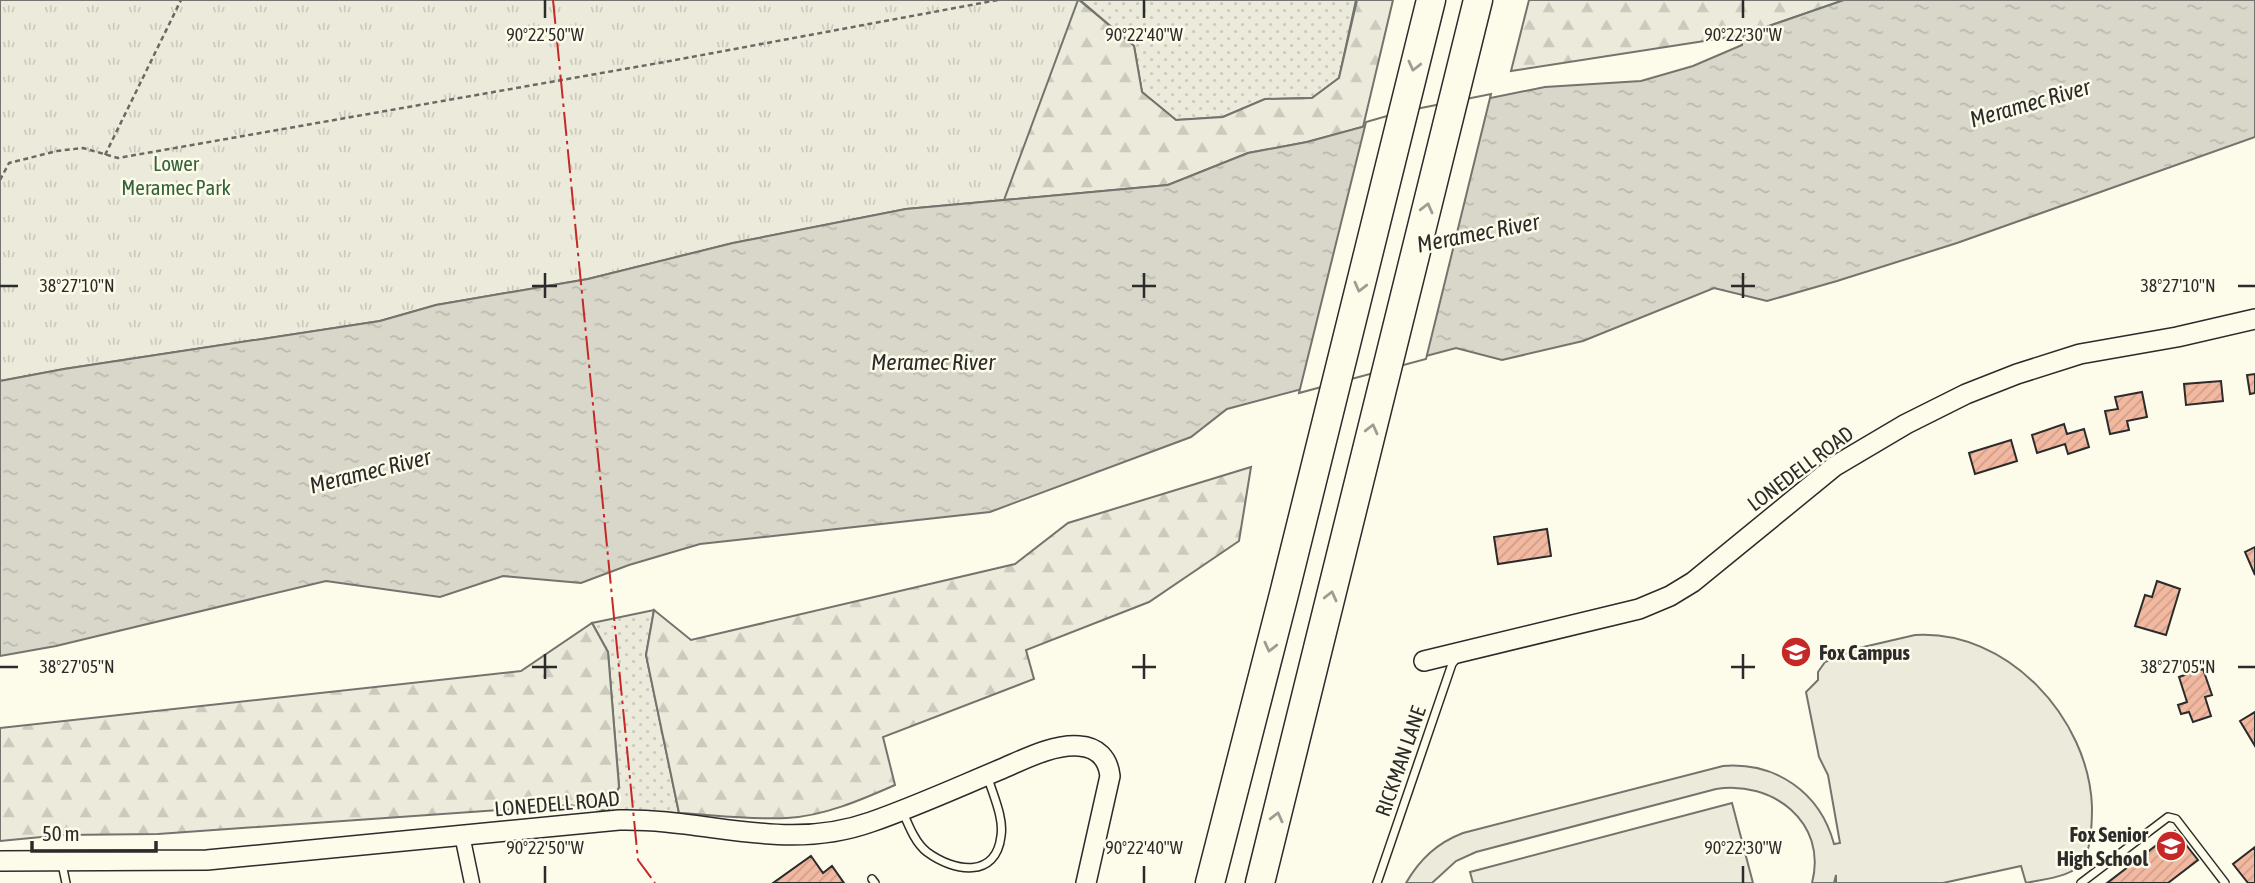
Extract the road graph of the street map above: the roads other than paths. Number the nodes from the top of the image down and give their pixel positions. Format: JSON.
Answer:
{"nodes":[{"id":1,"x":1431,"y":0,"type":"edge"},
{"id":2,"x":1478,"y":0,"type":"edge"},
{"id":3,"x":2255,"y":319,"type":"edge"},
{"id":4,"x":1461,"y":653,"type":"junction"},
{"id":5,"x":1424,"y":661,"type":"dead end"},
{"id":6,"x":986,"y":775,"type":"junction"},
{"id":7,"x":902,"y":810,"type":"junction"},
{"id":8,"x":462,"y":835,"type":"junction"},
{"id":9,"x":61,"y":859,"type":"junction"},
{"id":10,"x":0,"y":861,"type":"edge"},
{"id":11,"x":66,"y":883,"type":"edge"},
{"id":12,"x":472,"y":883,"type":"edge"},
{"id":13,"x":1086,"y":883,"type":"edge"},
{"id":14,"x":1210,"y":883,"type":"edge"},
{"id":15,"x":1260,"y":883,"type":"edge"},
{"id":16,"x":1377,"y":883,"type":"edge"},
{"id":17,"x":2081,"y":883,"type":"edge"},
{"id":18,"x":2225,"y":883,"type":"edge"}],
"edges":[{"from":1,"to":14,"type":"highway","one_way":true},
{"from":15,"to":2,"type":"highway","one_way":true},
{"from":3,"to":4,"type":"street","name":"LONEDELL ROAD"},
{"from":4,"to":5,"type":"street","name":"LONEDELL ROAD"},
{"from":4,"to":16,"type":"lane","name":"RICKMAN LANE"},
{"from":6,"to":7,"type":"street","name":"LONEDELL ROAD"},
{"from":6,"to":7,"type":"lane"},
{"from":6,"to":13,"type":"street","name":"LONEDELL ROAD"},
{"from":7,"to":8,"type":"street","name":"LONEDELL ROAD"},
{"from":8,"to":9,"type":"street","name":"LONEDELL ROAD"},
{"from":8,"to":12,"type":"street"},
{"from":9,"to":10,"type":"street","name":"LONEDELL ROAD"},
{"from":9,"to":11,"type":"lane"},
{"from":17,"to":18,"type":"lane"}]}
